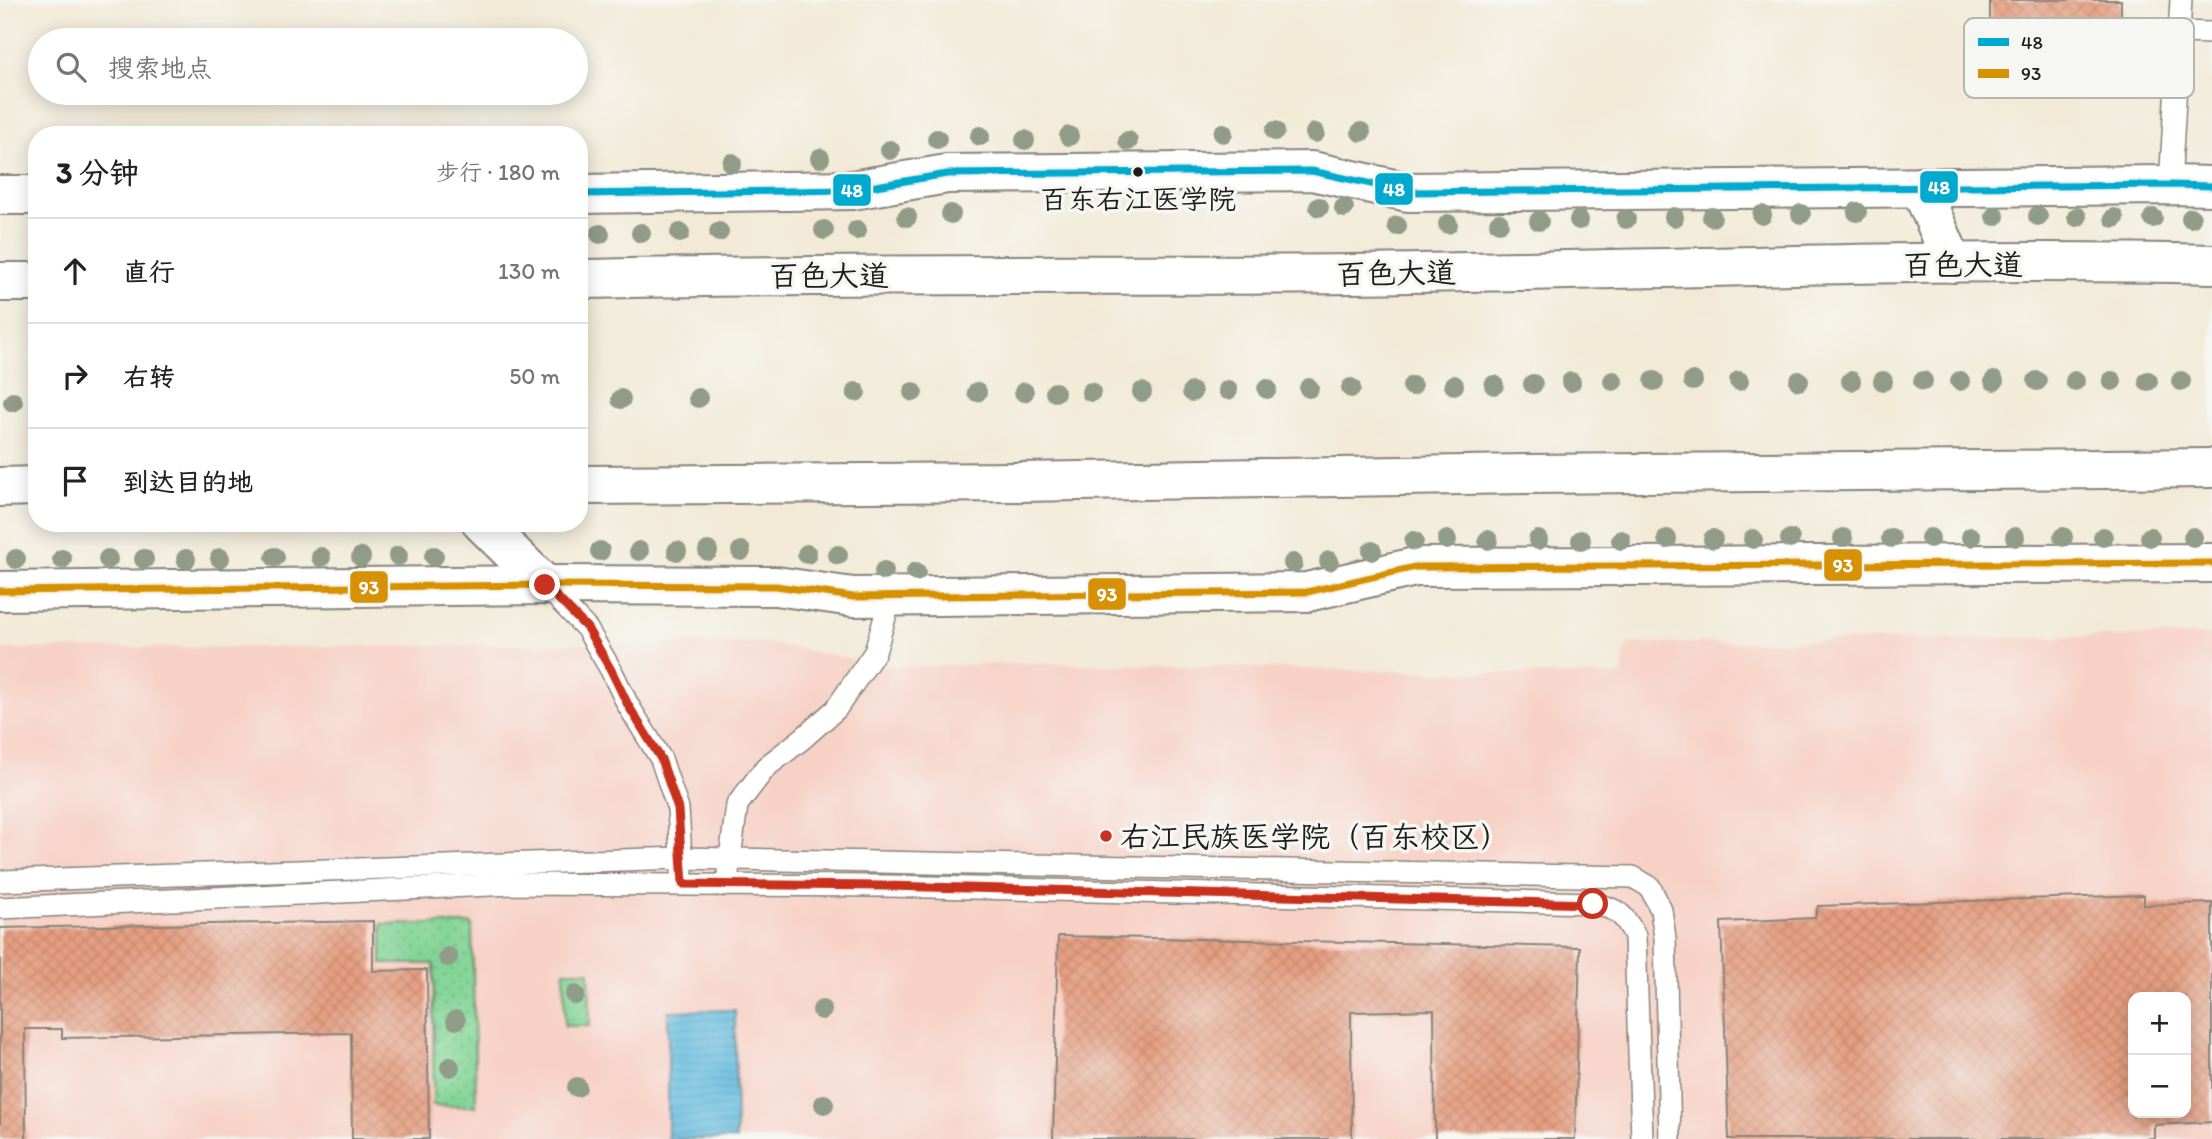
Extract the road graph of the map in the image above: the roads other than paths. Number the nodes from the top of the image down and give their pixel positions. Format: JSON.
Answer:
{"nodes":[{"id":1,"x":2181,"y":0,"type":"edge"},
{"id":2,"x":2180,"y":18,"type":"edge"},
{"id":3,"x":2194,"y":32,"type":"edge"},
{"id":4,"x":2212,"y":33,"type":"edge"},
{"id":5,"x":2175,"y":98,"type":"edge"},
{"id":6,"x":2170,"y":185,"type":"junction"},
{"id":7,"x":2212,"y":186,"type":"edge"},
{"id":8,"x":1920,"y":187,"type":"junction"},
{"id":9,"x":588,"y":194,"type":"edge"},
{"id":10,"x":0,"y":195,"type":"edge"},
{"id":11,"x":28,"y":195,"type":"edge"},
{"id":12,"x":1953,"y":263,"type":"junction"},
{"id":13,"x":2212,"y":264,"type":"edge"},
{"id":14,"x":588,"y":279,"type":"edge"},
{"id":15,"x":0,"y":282,"type":"edge"},
{"id":16,"x":28,"y":282,"type":"edge"},
{"id":17,"x":2212,"y":468,"type":"edge"},
{"id":18,"x":588,"y":485,"type":"edge"},
{"id":19,"x":0,"y":486,"type":"edge"},
{"id":20,"x":28,"y":486,"type":"edge"},
{"id":21,"x":491,"y":532,"type":"edge"},
{"id":22,"x":2212,"y":563,"type":"edge"},
{"id":23,"x":545,"y":585,"type":"junction"},
{"id":24,"x":0,"y":591,"type":"edge"},
{"id":25,"x":891,"y":596,"type":"junction"},
{"id":26,"x":681,"y":858,"type":"junction"},
{"id":27,"x":732,"y":859,"type":"junction"},
{"id":28,"x":0,"y":881,"type":"edge"},
{"id":29,"x":683,"y":884,"type":"junction"},
{"id":30,"x":726,"y":885,"type":"junction"},
{"id":31,"x":0,"y":908,"type":"edge"},
{"id":32,"x":1642,"y":1139,"type":"edge"},
{"id":33,"x":1670,"y":1139,"type":"edge"}],
"edges":[{"from":1,"to":2,"type":"lane"},
{"from":3,"to":4,"type":"lane"},
{"from":5,"to":6,"type":"lane"},
{"from":6,"to":7,"type":"main road"},
{"from":6,"to":8,"type":"main road"},
{"from":8,"to":9,"type":"main road"},
{"from":8,"to":12,"type":"main road"},
{"from":10,"to":11,"type":"main road"},
{"from":12,"to":13,"type":"main road","name":"百色大道"},
{"from":12,"to":14,"type":"main road","name":"百色大道"},
{"from":15,"to":16,"type":"main road"},
{"from":17,"to":18,"type":"main road"},
{"from":19,"to":20,"type":"main road"},
{"from":21,"to":23,"type":"main road"},
{"from":22,"to":25,"type":"main road"},
{"from":23,"to":24,"type":"main road"},
{"from":23,"to":25,"type":"main road"},
{"from":23,"to":26,"type":"lane"},
{"from":25,"to":27,"type":"lane"},
{"from":26,"to":27,"type":"lane"},
{"from":26,"to":28,"type":"lane"},
{"from":26,"to":29,"type":"lane"},
{"from":27,"to":30,"type":"lane"},
{"from":27,"to":33,"type":"lane"},
{"from":29,"to":30,"type":"lane"},
{"from":29,"to":31,"type":"lane"},
{"from":30,"to":32,"type":"lane"}]}
